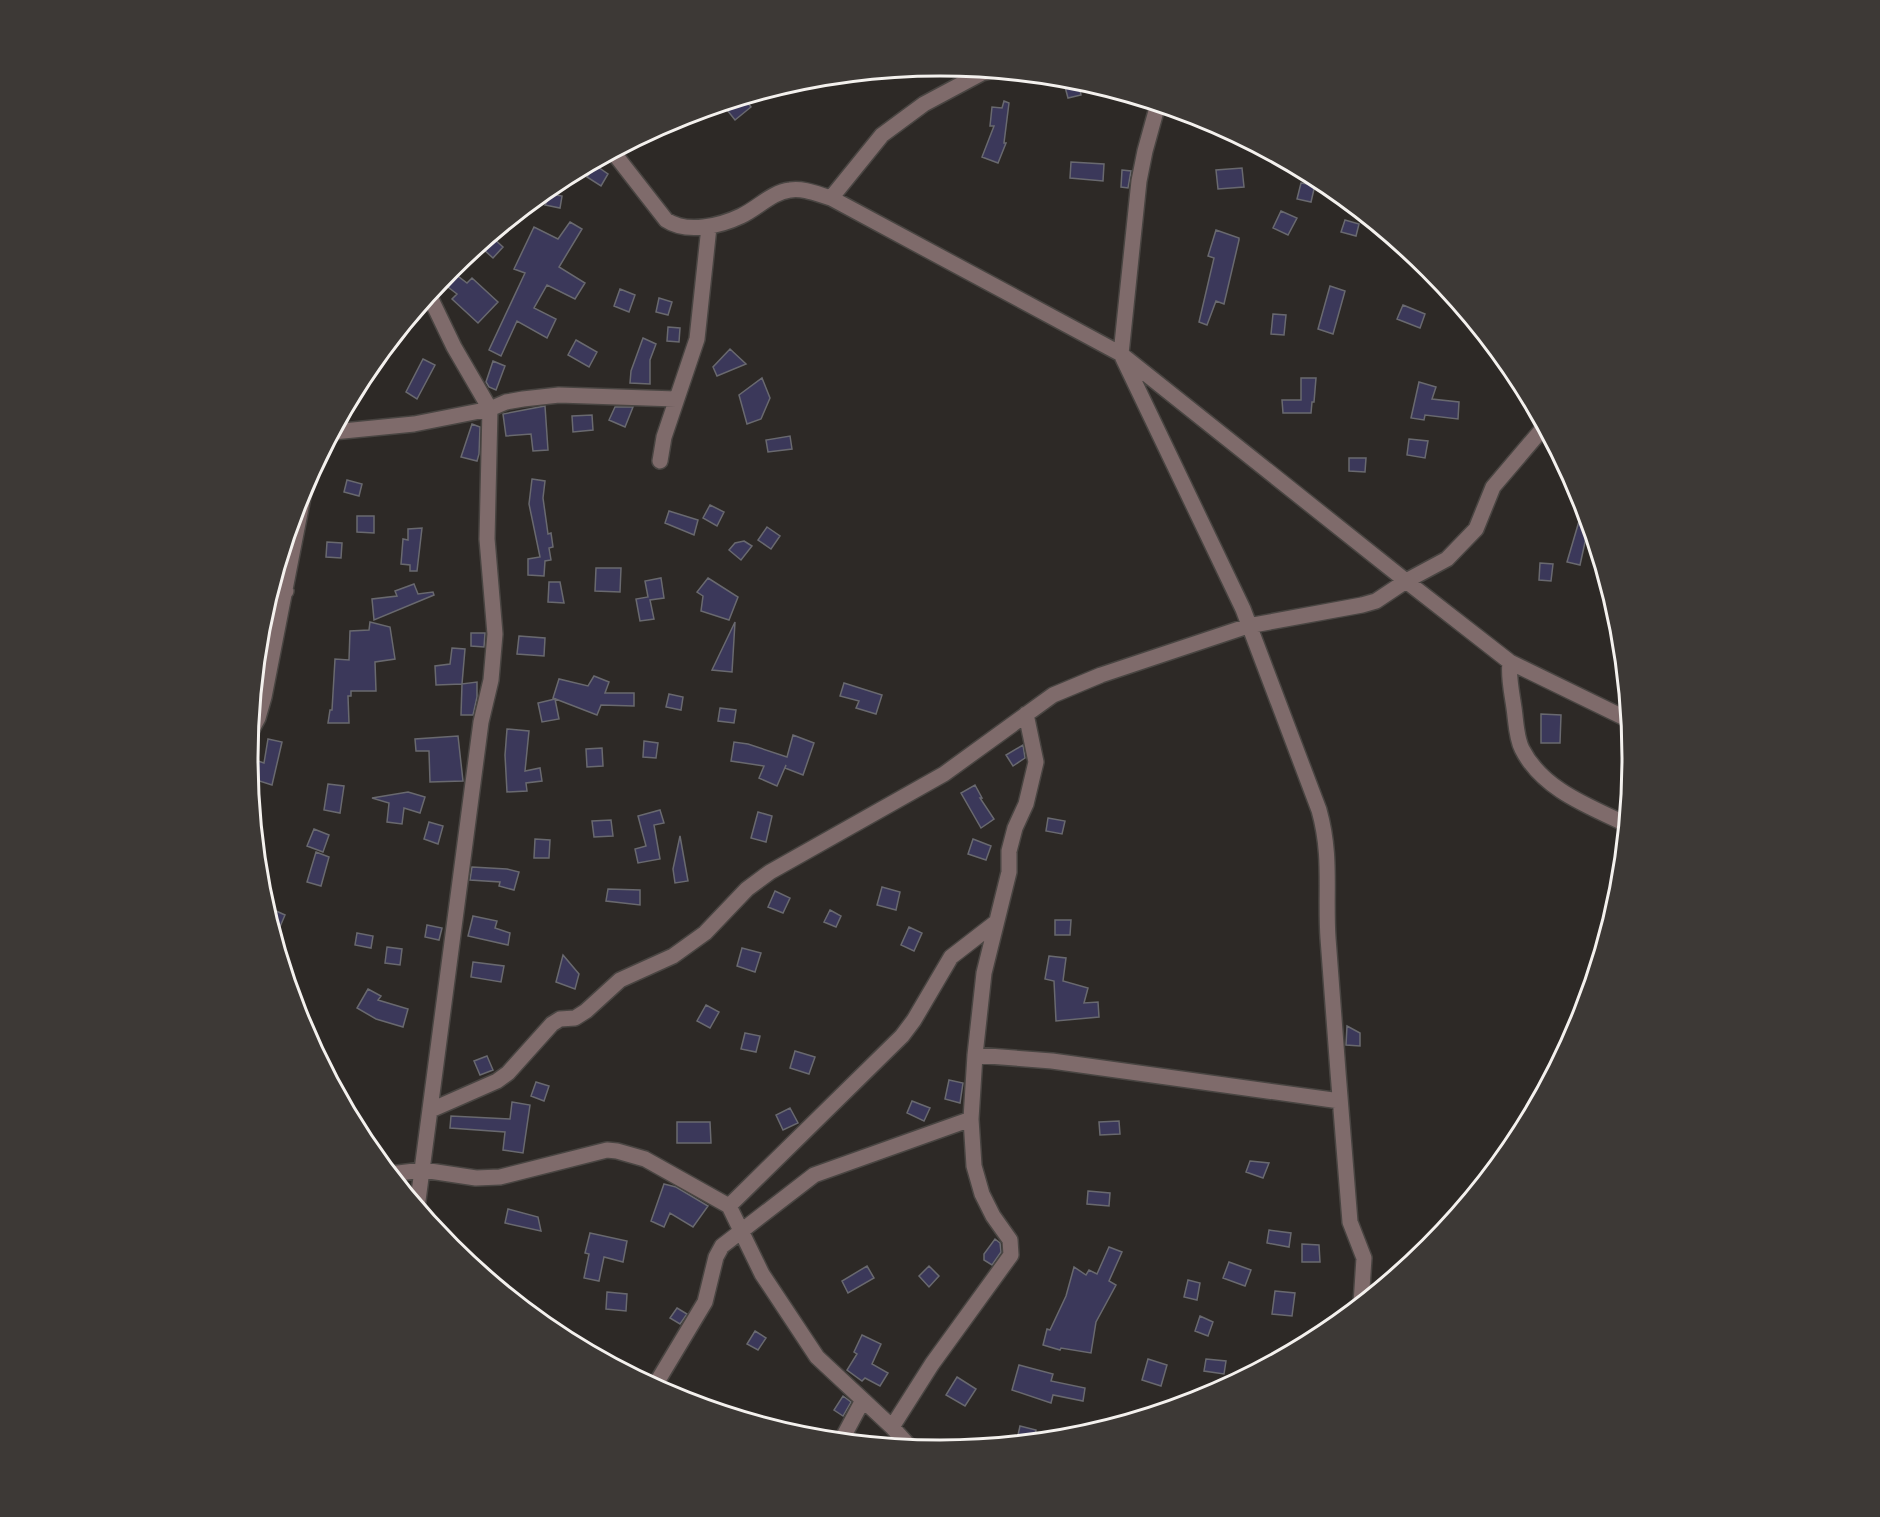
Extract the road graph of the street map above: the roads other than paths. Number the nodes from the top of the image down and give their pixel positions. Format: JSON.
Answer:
{"nodes":[{"id":1,"x":974,"y":77,"type":"edge"},
{"id":2,"x":1156,"y":112,"type":"edge"},
{"id":3,"x":618,"y":158,"type":"edge"},
{"id":4,"x":831,"y":198,"type":"junction"},
{"id":5,"x":709,"y":227,"type":"junction"},
{"id":6,"x":433,"y":303,"type":"edge"},
{"id":7,"x":1121,"y":354,"type":"junction"},
{"id":8,"x":676,"y":399,"type":"junction"},
{"id":9,"x":490,"y":409,"type":"junction"},
{"id":10,"x":342,"y":431,"type":"edge"},
{"id":11,"x":1539,"y":433,"type":"edge"},
{"id":12,"x":660,"y":461,"type":"dead end"},
{"id":13,"x":297,"y":531,"type":"edge"},
{"id":14,"x":1406,"y":581,"type":"junction"},
{"id":15,"x":286,"y":591,"type":"junction"},
{"id":16,"x":278,"y":593,"type":"edge"},
{"id":17,"x":1248,"y":626,"type":"junction"},
{"id":18,"x":1510,"y":662,"type":"junction"},
{"id":19,"x":1026,"y":714,"type":"junction"},
{"id":20,"x":259,"y":715,"type":"edge"},
{"id":21,"x":1621,"y":716,"type":"edge"},
{"id":22,"x":1619,"y":821,"type":"edge"},
{"id":23,"x":995,"y":922,"type":"junction"},
{"id":24,"x":975,"y":1055,"type":"junction"},
{"id":25,"x":1340,"y":1101,"type":"junction"},
{"id":26,"x":431,"y":1110,"type":"junction"},
{"id":27,"x":971,"y":1119,"type":"junction"},
{"id":28,"x":423,"y":1170,"type":"junction"},
{"id":29,"x":398,"y":1173,"type":"edge"},
{"id":30,"x":419,"y":1198,"type":"edge"},
{"id":31,"x":729,"y":1206,"type":"junction"},
{"id":32,"x":742,"y":1232,"type":"junction"},
{"id":33,"x":1362,"y":1295,"type":"edge"},
{"id":34,"x":658,"y":1380,"type":"edge"},
{"id":35,"x":862,"y":1400,"type":"junction"},
{"id":36,"x":892,"y":1427,"type":"junction"},
{"id":37,"x":845,"y":1434,"type":"edge"},
{"id":38,"x":903,"y":1439,"type":"edge"}],
"edges":[{"from":1,"to":4,"type":"street"},
{"from":2,"to":7,"type":"street"},
{"from":3,"to":5,"type":"street"},
{"from":4,"to":5,"type":"street"},
{"from":4,"to":7,"type":"street"},
{"from":5,"to":8,"type":"street"},
{"from":6,"to":9,"type":"street"},
{"from":7,"to":14,"type":"street"},
{"from":7,"to":17,"type":"street"},
{"from":8,"to":9,"type":"street"},
{"from":8,"to":12,"type":"street"},
{"from":9,"to":10,"type":"street"},
{"from":9,"to":26,"type":"street"},
{"from":11,"to":14,"type":"street"},
{"from":13,"to":15,"type":"street"},
{"from":14,"to":17,"type":"street"},
{"from":14,"to":18,"type":"street"},
{"from":15,"to":16,"type":"street"},
{"from":15,"to":20,"type":"street"},
{"from":17,"to":19,"type":"street"},
{"from":17,"to":25,"type":"street"},
{"from":18,"to":21,"type":"street"},
{"from":18,"to":22,"type":"street"},
{"from":19,"to":23,"type":"street"},
{"from":19,"to":26,"type":"street"},
{"from":23,"to":24,"type":"street"},
{"from":23,"to":31,"type":"street"},
{"from":24,"to":25,"type":"street"},
{"from":24,"to":27,"type":"street"},
{"from":25,"to":33,"type":"street"},
{"from":26,"to":28,"type":"street"},
{"from":27,"to":32,"type":"street"},
{"from":27,"to":36,"type":"street"},
{"from":28,"to":29,"type":"street"},
{"from":28,"to":30,"type":"street"},
{"from":28,"to":31,"type":"street"},
{"from":31,"to":32,"type":"street"},
{"from":32,"to":34,"type":"street"},
{"from":32,"to":35,"type":"street"},
{"from":35,"to":36,"type":"street"},
{"from":35,"to":37,"type":"street"},
{"from":36,"to":38,"type":"street"}]}
